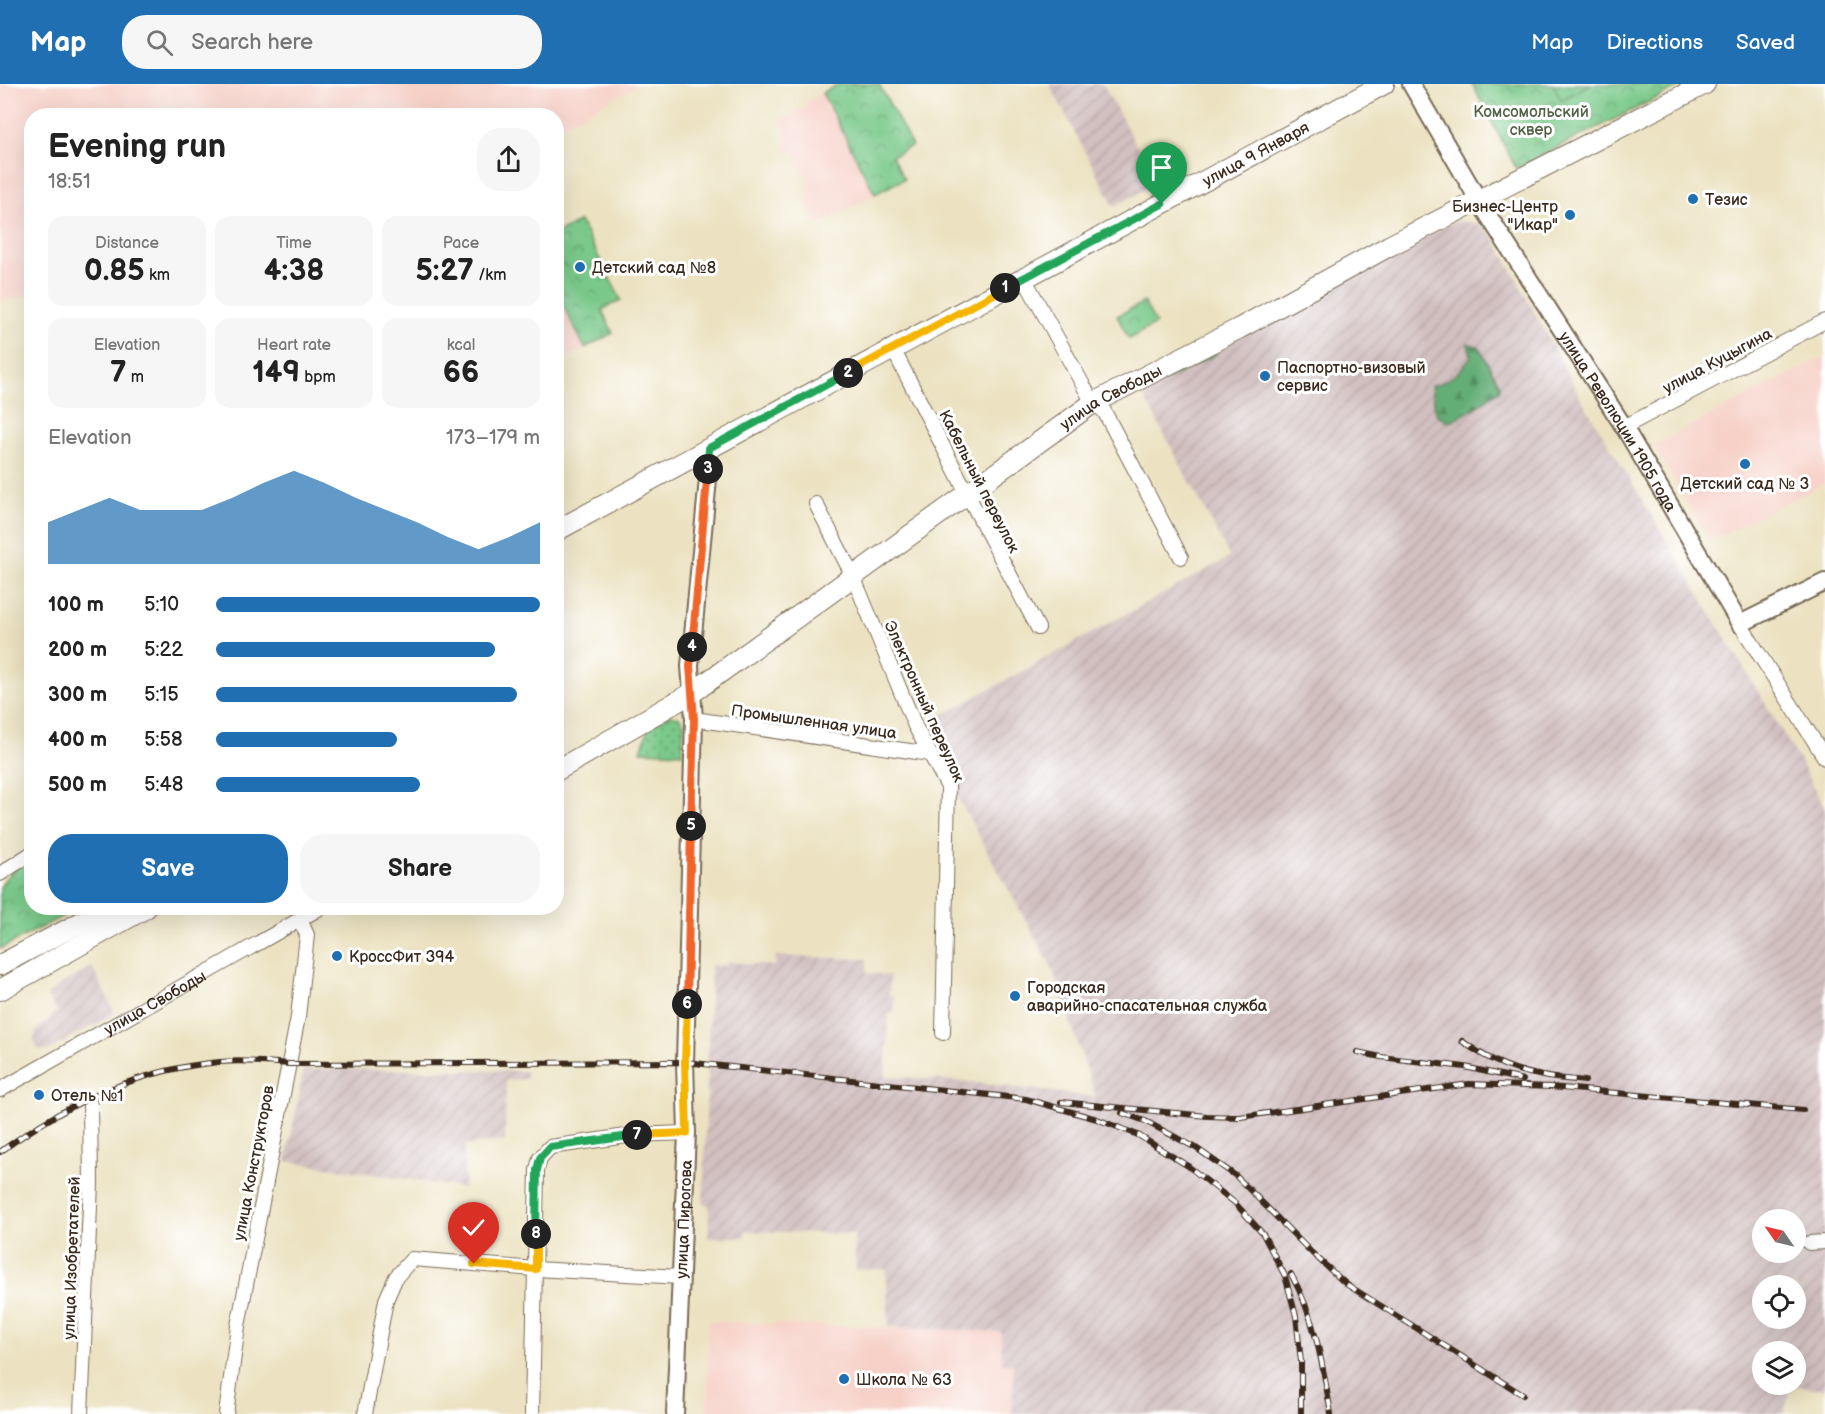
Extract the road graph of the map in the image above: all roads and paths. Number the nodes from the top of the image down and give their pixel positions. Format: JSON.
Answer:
{"nodes":[{"id":1,"x":1384,"y":84,"type":"edge"},
{"id":2,"x":1411,"y":84,"type":"edge"},
{"id":3,"x":1705,"y":84,"type":"edge"},
{"id":4,"x":1479,"y":201,"type":"junction"},
{"id":5,"x":1024,"y":278,"type":"junction"},
{"id":6,"x":1825,"y":321,"type":"edge"},
{"id":7,"x":893,"y":349,"type":"junction"},
{"id":8,"x":1093,"y":403,"type":"junction"},
{"id":9,"x":1624,"y":427,"type":"junction"},
{"id":10,"x":709,"y":448,"type":"junction"},
{"id":11,"x":968,"y":494,"type":"junction"},
{"id":12,"x":816,"y":504,"type":"dead end"},
{"id":13,"x":564,"y":527,"type":"edge"},
{"id":14,"x":1181,"y":557,"type":"dead end"},
{"id":15,"x":853,"y":576,"type":"junction"},
{"id":16,"x":1825,"y":582,"type":"edge"},
{"id":17,"x":1740,"y":624,"type":"junction"},
{"id":18,"x":1038,"y":628,"type":"dead end"},
{"id":19,"x":692,"y":693,"type":"junction"},
{"id":20,"x":694,"y":719,"type":"junction"},
{"id":21,"x":930,"y":754,"type":"junction"},
{"id":22,"x":1825,"y":758,"type":"edge"},
{"id":23,"x":564,"y":765,"type":"edge"},
{"id":24,"x":24,"y":858,"type":"edge"},
{"id":25,"x":0,"y":874,"type":"edge"},
{"id":26,"x":95,"y":915,"type":"edge"},
{"id":27,"x":134,"y":915,"type":"edge"},
{"id":28,"x":305,"y":915,"type":"edge"},
{"id":29,"x":310,"y":915,"type":"edge"},
{"id":30,"x":0,"y":965,"type":"edge"},
{"id":31,"x":0,"y":990,"type":"edge"},
{"id":32,"x":944,"y":1033,"type":"dead end"},
{"id":33,"x":0,"y":1090,"type":"edge"},
{"id":34,"x":90,"y":1104,"type":"dead end"},
{"id":35,"x":687,"y":1133,"type":"junction"},
{"id":36,"x":1825,"y":1242,"type":"edge"},
{"id":37,"x":1809,"y":1243,"type":"dead end"},
{"id":38,"x":536,"y":1269,"type":"junction"},
{"id":39,"x":681,"y":1277,"type":"junction"},
{"id":40,"x":81,"y":1414,"type":"edge"},
{"id":41,"x":226,"y":1414,"type":"edge"},
{"id":42,"x":365,"y":1414,"type":"edge"},
{"id":43,"x":532,"y":1414,"type":"edge"},
{"id":44,"x":675,"y":1414,"type":"edge"}],
"edges":[{"from":1,"to":5,"type":"main road","name":"улица 9 Января"},
{"from":2,"to":4,"type":"street","name":"улица Революции 1905 года"},
{"from":3,"to":4,"type":"main road","name":"улица Свободы"},
{"from":4,"to":8,"type":"main road","name":"улица Свободы"},
{"from":4,"to":9,"type":"street","name":"улица Революции 1905 года"},
{"from":5,"to":7,"type":"main road","name":"улица 9 Января"},
{"from":5,"to":8,"type":"street"},
{"from":6,"to":9,"type":"street","name":"улица Куцыгина"},
{"from":7,"to":10,"type":"main road","name":"улица 9 Января"},
{"from":7,"to":11,"type":"street","name":"Кабельный переулок"},
{"from":8,"to":11,"type":"main road","name":"улица Свободы"},
{"from":8,"to":14,"type":"street"},
{"from":9,"to":17,"type":"street","name":"улица Революции 1905 года"},
{"from":10,"to":13,"type":"main road","name":"улица 9 Января"},
{"from":10,"to":19,"type":"street","name":"улица Пирогова"},
{"from":11,"to":15,"type":"main road","name":"улица Свободы"},
{"from":11,"to":18,"type":"street","name":"Кабельный переулок"},
{"from":12,"to":15,"type":"street","name":"Электронный переулок"},
{"from":15,"to":19,"type":"main road","name":"улица Свободы"},
{"from":15,"to":21,"type":"street","name":"Электронный переулок"},
{"from":16,"to":17,"type":"street"},
{"from":17,"to":22,"type":"street","name":"улица Революции 1905 года"},
{"from":19,"to":20,"type":"street","name":"улица Пирогова"},
{"from":19,"to":23,"type":"main road","name":"улица Свободы"},
{"from":20,"to":21,"type":"street","name":"Промышленная улица"},
{"from":20,"to":35,"type":"street","name":"улица Пирогова"},
{"from":21,"to":32,"type":"street","name":"Электронный переулок"},
{"from":24,"to":25,"type":"street"},
{"from":26,"to":30,"type":"main road"},
{"from":27,"to":31,"type":"main road"},
{"from":28,"to":33,"type":"street","name":"улица Свободы"},
{"from":29,"to":41,"type":"street","name":"улица Конструкторов"},
{"from":34,"to":40,"type":"street","name":"улица Изобретателей"},
{"from":35,"to":38,"type":"street"},
{"from":35,"to":39,"type":"street","name":"улица Пирогова"},
{"from":36,"to":37,"type":"street"},
{"from":38,"to":39,"type":"street"},
{"from":38,"to":42,"type":"street"},
{"from":38,"to":43,"type":"street"},
{"from":39,"to":44,"type":"street","name":"улица Пирогова"}]}
